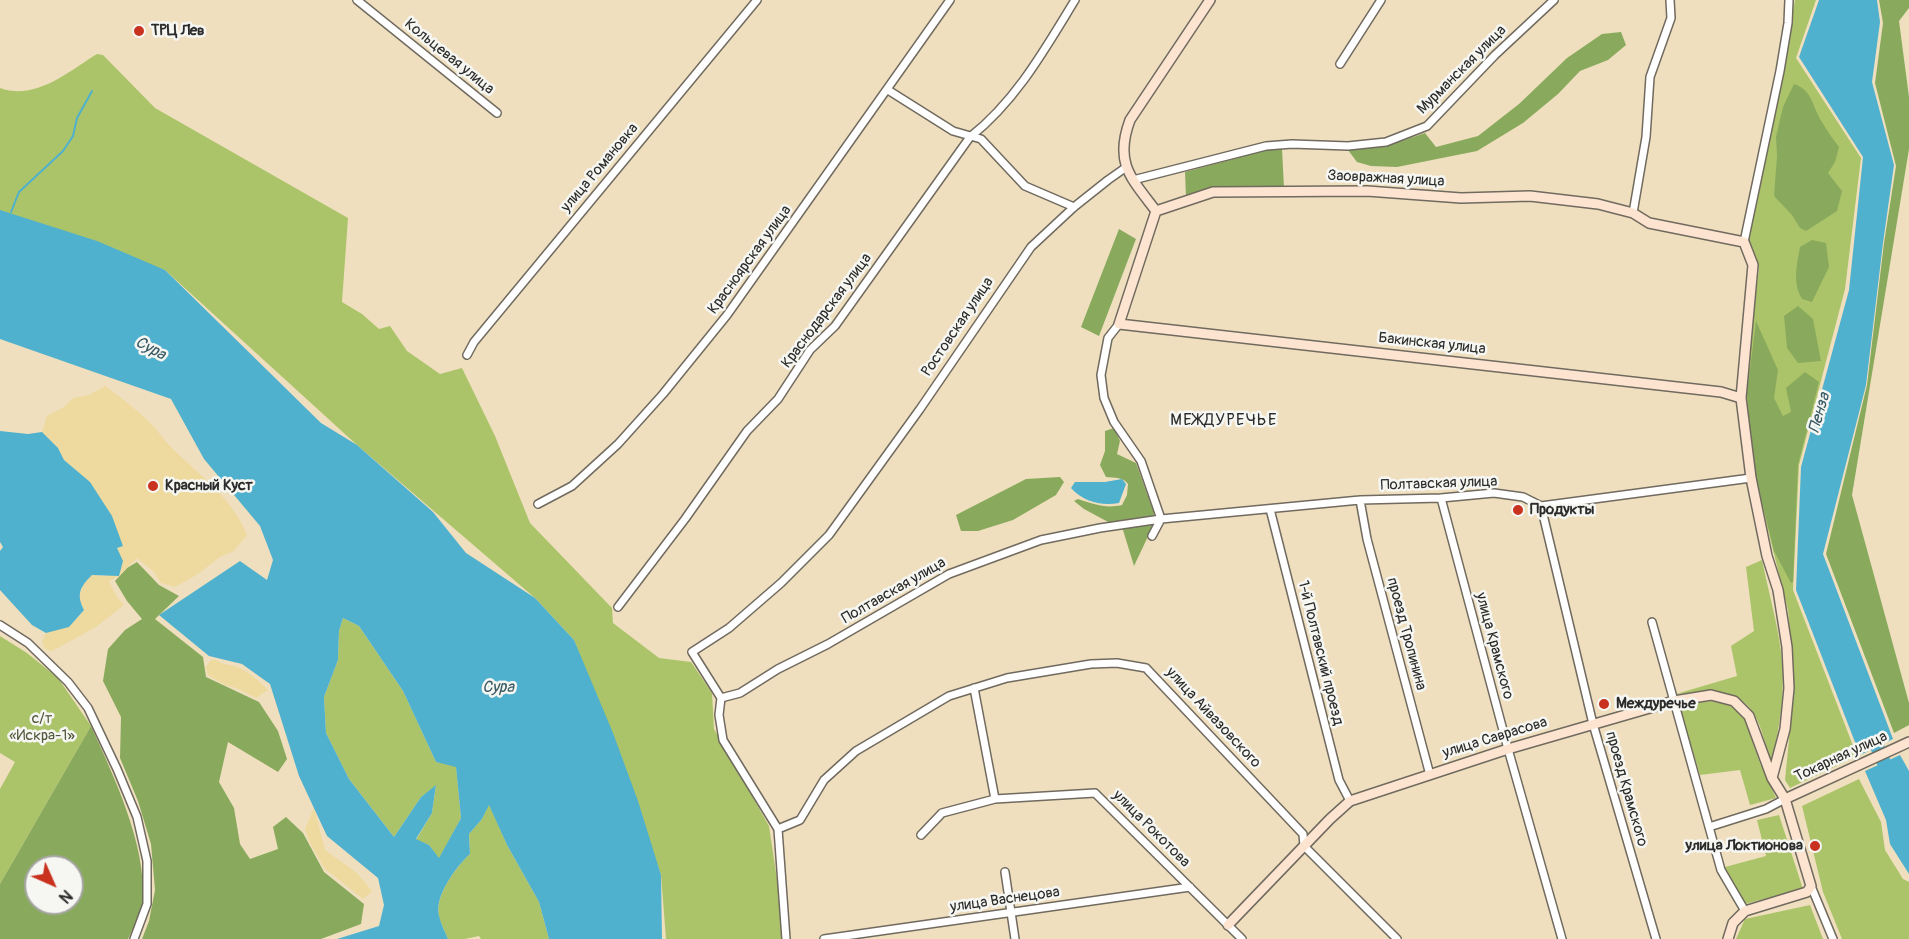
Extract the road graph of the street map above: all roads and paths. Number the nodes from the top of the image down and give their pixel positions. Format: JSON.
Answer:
{"nodes":[{"id":1,"x":357,"y":0,"type":"edge"},
{"id":2,"x":757,"y":0,"type":"edge"},
{"id":3,"x":950,"y":0,"type":"edge"},
{"id":4,"x":1075,"y":0,"type":"edge"},
{"id":5,"x":1210,"y":0,"type":"edge"},
{"id":6,"x":1381,"y":0,"type":"edge"},
{"id":7,"x":1554,"y":0,"type":"edge"},
{"id":8,"x":1670,"y":0,"type":"edge"},
{"id":9,"x":1789,"y":0,"type":"edge"},
{"id":10,"x":1340,"y":64,"type":"dead end"},
{"id":11,"x":888,"y":90,"type":"junction"},
{"id":12,"x":497,"y":113,"type":"dead end"},
{"id":13,"x":970,"y":137,"type":"junction"},
{"id":14,"x":1125,"y":168,"type":"junction"},
{"id":15,"x":1133,"y":180,"type":"junction"},
{"id":16,"x":1074,"y":207,"type":"junction"},
{"id":17,"x":1156,"y":211,"type":"junction"},
{"id":18,"x":1634,"y":213,"type":"junction"},
{"id":19,"x":1744,"y":242,"type":"junction"},
{"id":20,"x":1119,"y":324,"type":"junction"},
{"id":21,"x":467,"y":355,"type":"dead end"},
{"id":22,"x":1741,"y":398,"type":"junction"},
{"id":23,"x":1751,"y":478,"type":"junction"},
{"id":24,"x":1441,"y":498,"type":"junction"},
{"id":25,"x":1360,"y":500,"type":"junction"},
{"id":26,"x":538,"y":504,"type":"dead end"},
{"id":27,"x":1540,"y":506,"type":"junction"},
{"id":28,"x":1270,"y":509,"type":"junction"},
{"id":29,"x":1161,"y":519,"type":"junction"},
{"id":30,"x":1152,"y":536,"type":"dead end"},
{"id":31,"x":618,"y":607,"type":"dead end"},
{"id":32,"x":1652,"y":622,"type":"dead end"},
{"id":33,"x":0,"y":625,"type":"edge"},
{"id":34,"x":974,"y":688,"type":"junction"},
{"id":35,"x":721,"y":698,"type":"junction"},
{"id":36,"x":1674,"y":701,"type":"junction"},
{"id":37,"x":1593,"y":724,"type":"junction"},
{"id":38,"x":1906,"y":743,"type":"edge"},
{"id":39,"x":1508,"y":749,"type":"junction"},
{"id":40,"x":1430,"y":775,"type":"junction"},
{"id":41,"x":1772,"y":778,"type":"junction"},
{"id":42,"x":995,"y":799,"type":"junction"},
{"id":43,"x":1785,"y":799,"type":"junction"},
{"id":44,"x":1350,"y":801,"type":"junction"},
{"id":45,"x":1709,"y":827,"type":"junction"},
{"id":46,"x":778,"y":828,"type":"junction"},
{"id":47,"x":921,"y":835,"type":"dead end"},
{"id":48,"x":1304,"y":846,"type":"junction"},
{"id":49,"x":1005,"y":872,"type":"dead end"},
{"id":50,"x":1811,"y":886,"type":"junction"},
{"id":51,"x":1190,"y":887,"type":"junction"},
{"id":52,"x":1745,"y":911,"type":"junction"},
{"id":53,"x":1011,"y":912,"type":"junction"},
{"id":54,"x":1228,"y":925,"type":"junction"},
{"id":55,"x":134,"y":939,"type":"edge"},
{"id":56,"x":786,"y":939,"type":"edge"},
{"id":57,"x":824,"y":939,"type":"edge"},
{"id":58,"x":1015,"y":939,"type":"edge"},
{"id":59,"x":1242,"y":939,"type":"edge"},
{"id":60,"x":1397,"y":939,"type":"edge"},
{"id":61,"x":1562,"y":939,"type":"edge"},
{"id":62,"x":1656,"y":939,"type":"edge"},
{"id":63,"x":1728,"y":939,"type":"edge"},
{"id":64,"x":1833,"y":939,"type":"edge"}],
"edges":[{"from":1,"to":12,"type":"street","name":"Кольцевая улица"},
{"from":2,"to":21,"type":"street","name":"улица Романовка"},
{"from":3,"to":11,"type":"street","name":"Красноярская улица"},
{"from":4,"to":13,"type":"street","name":"Краснодарская улица"},
{"from":5,"to":14,"type":"street"},
{"from":6,"to":10,"type":"street"},
{"from":7,"to":15,"type":"street","name":"Мурманская улица"},
{"from":8,"to":18,"type":"street"},
{"from":9,"to":19,"type":"street"},
{"from":11,"to":13,"type":"street"},
{"from":11,"to":26,"type":"street","name":"Красноярская улица"},
{"from":13,"to":16,"type":"street"},
{"from":13,"to":31,"type":"street","name":"Краснодарская улица"},
{"from":14,"to":15,"type":"street"},
{"from":14,"to":16,"type":"street","name":"Ростовская улица"},
{"from":15,"to":17,"type":"street"},
{"from":16,"to":35,"type":"street","name":"Ростовская улица"},
{"from":17,"to":18,"type":"street","name":"Заовражная улица"},
{"from":17,"to":20,"type":"street"},
{"from":18,"to":19,"type":"street","name":"Заовражная улица"},
{"from":19,"to":22,"type":"street"},
{"from":20,"to":22,"type":"street","name":"Бакинская улица"},
{"from":20,"to":29,"type":"street"},
{"from":22,"to":23,"type":"street"},
{"from":23,"to":27,"type":"street","name":"Полтавская улица"},
{"from":23,"to":41,"type":"street"},
{"from":24,"to":25,"type":"street","name":"Полтавская улица"},
{"from":24,"to":27,"type":"street","name":"Полтавская улица"},
{"from":24,"to":39,"type":"street","name":"улица Крамского"},
{"from":25,"to":28,"type":"street","name":"Полтавская улица"},
{"from":25,"to":40,"type":"street","name":"проезд Тропинина"},
{"from":27,"to":37,"type":"street","name":"проезд Крамского"},
{"from":28,"to":29,"type":"street","name":"Полтавская улица"},
{"from":28,"to":44,"type":"street","name":"1-й Полтавский проезд"},
{"from":29,"to":30,"type":"street"},
{"from":29,"to":35,"type":"street","name":"Полтавская улица"},
{"from":32,"to":36,"type":"street"},
{"from":33,"to":55,"type":"street"},
{"from":34,"to":42,"type":"street"},
{"from":34,"to":46,"type":"street","name":"улица Айвазовского"},
{"from":34,"to":48,"type":"street","name":"улица Айвазовского"},
{"from":35,"to":46,"type":"street"},
{"from":36,"to":37,"type":"street","name":"улица Саврасова"},
{"from":36,"to":41,"type":"street","name":"улица Саврасова"},
{"from":36,"to":45,"type":"street"},
{"from":37,"to":39,"type":"street","name":"улица Саврасова"},
{"from":37,"to":62,"type":"street","name":"проезд Крамского"},
{"from":38,"to":43,"type":"street","name":"Токарная улица"},
{"from":39,"to":40,"type":"street","name":"улица Саврасова"},
{"from":39,"to":61,"type":"street","name":"улица Крамского"},
{"from":40,"to":44,"type":"street","name":"улица Саврасова"},
{"from":41,"to":43,"type":"street","name":"улица Саврасова"},
{"from":42,"to":47,"type":"street","name":"улица Рокотова"},
{"from":42,"to":51,"type":"street","name":"улица Рокотова"},
{"from":43,"to":45,"type":"street"},
{"from":43,"to":50,"type":"street","name":"улица Саврасова"},
{"from":44,"to":48,"type":"street","name":"улица Саврасова"},
{"from":45,"to":52,"type":"street"},
{"from":46,"to":56,"type":"street"},
{"from":48,"to":54,"type":"street","name":"улица Саврасова"},
{"from":48,"to":60,"type":"street","name":"улица Айвазовского"},
{"from":49,"to":53,"type":"street"},
{"from":50,"to":52,"type":"street"},
{"from":50,"to":64,"type":"street"},
{"from":51,"to":53,"type":"street","name":"улица Васнецова"},
{"from":51,"to":54,"type":"street","name":"улица Рокотова"},
{"from":52,"to":63,"type":"street"},
{"from":53,"to":57,"type":"street","name":"улица Васнецова"},
{"from":53,"to":58,"type":"street"},
{"from":54,"to":59,"type":"street","name":"улица Рокотова"}]}
